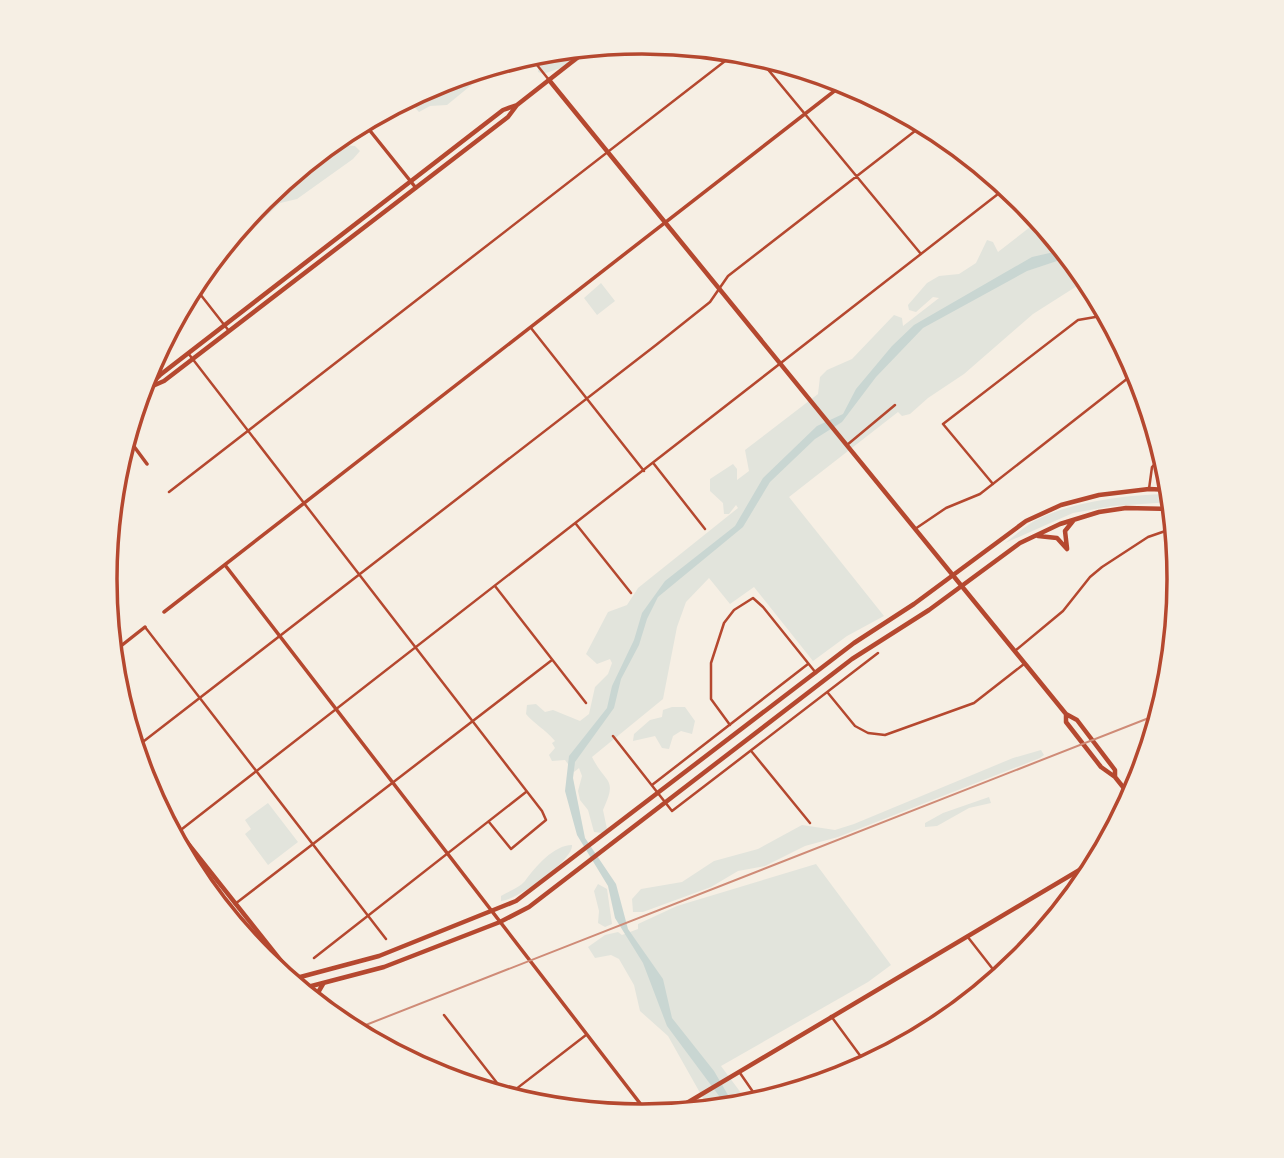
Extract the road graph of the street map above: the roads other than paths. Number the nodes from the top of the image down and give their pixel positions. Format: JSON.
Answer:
{"nodes":[{"id":1,"x":576,"y":59,"type":"edge"},
{"id":2,"x":725,"y":61,"type":"edge"},
{"id":3,"x":537,"y":65,"type":"edge"},
{"id":4,"x":769,"y":70,"type":"edge"},
{"id":5,"x":549,"y":80,"type":"junction"},
{"id":6,"x":835,"y":91,"type":"edge"},
{"id":7,"x":517,"y":105,"type":"junction"},
{"id":8,"x":805,"y":114,"type":"junction"},
{"id":9,"x":370,"y":131,"type":"edge"},
{"id":10,"x":915,"y":131,"type":"edge"},
{"id":11,"x":609,"y":154,"type":"junction"},
{"id":12,"x":857,"y":176,"type":"junction"},
{"id":13,"x":411,"y":182,"type":"junction"},
{"id":14,"x":416,"y":188,"type":"junction"},
{"id":15,"x":998,"y":194,"type":"edge"},
{"id":16,"x":666,"y":225,"type":"junction"},
{"id":17,"x":921,"y":254,"type":"junction"},
{"id":18,"x":719,"y":289,"type":"junction"},
{"id":19,"x":201,"y":295,"type":"edge"},
{"id":20,"x":1095,"y":315,"type":"edge"},
{"id":21,"x":225,"y":324,"type":"junction"},
{"id":22,"x":531,"y":328,"type":"junction"},
{"id":23,"x":229,"y":331,"type":"junction"},
{"id":24,"x":188,"y":353,"type":"junction"},
{"id":25,"x":193,"y":359,"type":"junction"},
{"id":26,"x":781,"y":366,"type":"junction"},
{"id":27,"x":1128,"y":379,"type":"edge"},
{"id":28,"x":156,"y":381,"type":"edge"},
{"id":29,"x":154,"y":385,"type":"edge"},
{"id":30,"x":587,"y":399,"type":"junction"},
{"id":31,"x":895,"y":405,"type":"dead end"},
{"id":32,"x":249,"y":430,"type":"junction"},
{"id":33,"x":848,"y":445,"type":"junction"},
{"id":34,"x":134,"y":447,"type":"edge"},
{"id":35,"x":147,"y":464,"type":"dead end"},
{"id":36,"x":654,"y":464,"type":"junction"},
{"id":37,"x":1154,"y":465,"type":"edge"},
{"id":38,"x":644,"y":471,"type":"junction"},
{"id":39,"x":993,"y":484,"type":"junction"},
{"id":40,"x":1149,"y":489,"type":"junction"},
{"id":41,"x":1159,"y":489,"type":"edge"},
{"id":42,"x":169,"y":492,"type":"dead end"},
{"id":43,"x":305,"y":503,"type":"junction"},
{"id":44,"x":1162,"y":509,"type":"edge"},
{"id":45,"x":1077,"y":518,"type":"junction"},
{"id":46,"x":576,"y":524,"type":"junction"},
{"id":47,"x":705,"y":529,"type":"dead end"},
{"id":48,"x":915,"y":529,"type":"junction"},
{"id":49,"x":1164,"y":530,"type":"edge"},
{"id":50,"x":1034,"y":536,"type":"junction"},
{"id":51,"x":225,"y":565,"type":"junction"},
{"id":52,"x":359,"y":574,"type":"junction"},
{"id":53,"x":953,"y":576,"type":"junction"},
{"id":54,"x":495,"y":586,"type":"junction"},
{"id":55,"x":962,"y":586,"type":"junction"},
{"id":56,"x":631,"y":593,"type":"dead end"},
{"id":57,"x":164,"y":612,"type":"dead end"},
{"id":58,"x":145,"y":627,"type":"joint"},
{"id":59,"x":279,"y":635,"type":"junction"},
{"id":60,"x":122,"y":645,"type":"edge"},
{"id":61,"x":415,"y":648,"type":"junction"},
{"id":62,"x":1014,"y":652,"type":"junction"},
{"id":63,"x":878,"y":653,"type":"dead end"},
{"id":64,"x":552,"y":660,"type":"junction"},
{"id":65,"x":808,"y":664,"type":"junction"},
{"id":66,"x":1024,"y":664,"type":"junction"},
{"id":67,"x":816,"y":673,"type":"junction"},
{"id":68,"x":828,"y":693,"type":"junction"},
{"id":69,"x":200,"y":697,"type":"junction"},
{"id":70,"x":586,"y":704,"type":"dead end"},
{"id":71,"x":336,"y":708,"type":"junction"},
{"id":72,"x":1066,"y":715,"type":"junction"},
{"id":73,"x":472,"y":721,"type":"junction"},
{"id":74,"x":730,"y":725,"type":"junction"},
{"id":75,"x":613,"y":736,"type":"dead end"},
{"id":76,"x":143,"y":742,"type":"edge"},
{"id":77,"x":752,"y":751,"type":"junction"},
{"id":78,"x":256,"y":771,"type":"junction"},
{"id":79,"x":1115,"y":777,"type":"junction"},
{"id":80,"x":392,"y":782,"type":"junction"},
{"id":81,"x":652,"y":785,"type":"junction"},
{"id":82,"x":1124,"y":788,"type":"edge"},
{"id":83,"x":526,"y":792,"type":"junction"},
{"id":84,"x":659,"y":794,"type":"junction"},
{"id":85,"x":666,"y":803,"type":"junction"},
{"id":86,"x":489,"y":822,"type":"junction"},
{"id":87,"x":810,"y":822,"type":"dead end"},
{"id":88,"x":181,"y":829,"type":"edge"},
{"id":89,"x":312,"y":844,"type":"junction"},
{"id":90,"x":193,"y":849,"type":"edge"},
{"id":91,"x":447,"y":853,"type":"junction"},
{"id":92,"x":1078,"y":871,"type":"edge"},
{"id":93,"x":235,"y":904,"type":"junction"},
{"id":94,"x":494,"y":912,"type":"junction"},
{"id":95,"x":368,"y":916,"type":"junction"},
{"id":96,"x":500,"y":922,"type":"junction"},
{"id":97,"x":967,"y":936,"type":"junction"},
{"id":98,"x":386,"y":939,"type":"dead end"},
{"id":99,"x":264,"y":943,"type":"edge"},
{"id":100,"x":314,"y":958,"type":"dead end"},
{"id":101,"x":993,"y":969,"type":"edge"},
{"id":102,"x":301,"y":978,"type":"edge"},
{"id":103,"x":323,"y":984,"type":"junction"},
{"id":104,"x":312,"y":986,"type":"edge"},
{"id":105,"x":319,"y":992,"type":"edge"},
{"id":106,"x":444,"y":1015,"type":"dead end"},
{"id":107,"x":831,"y":1016,"type":"junction"},
{"id":108,"x":586,"y":1035,"type":"junction"},
{"id":109,"x":860,"y":1056,"type":"edge"},
{"id":110,"x":740,"y":1072,"type":"junction"},
{"id":111,"x":497,"y":1083,"type":"edge"},
{"id":112,"x":517,"y":1089,"type":"edge"},
{"id":113,"x":753,"y":1092,"type":"edge"},
{"id":114,"x":690,"y":1101,"type":"edge"},
{"id":115,"x":640,"y":1104,"type":"edge"}],
"edges":[{"from":1,"to":5,"type":"main road"},
{"from":2,"to":11,"type":"street"},
{"from":3,"to":5,"type":"street"},
{"from":4,"to":8,"type":"street"},
{"from":5,"to":7,"type":"main road"},
{"from":5,"to":11,"type":"main road"},
{"from":6,"to":8,"type":"street"},
{"from":7,"to":13,"type":"main road"},
{"from":7,"to":14,"type":"main road"},
{"from":8,"to":12,"type":"street"},
{"from":8,"to":16,"type":"street"},
{"from":9,"to":13,"type":"street"},
{"from":10,"to":12,"type":"street"},
{"from":11,"to":16,"type":"main road"},
{"from":11,"to":32,"type":"street"},
{"from":12,"to":17,"type":"street"},
{"from":12,"to":18,"type":"street"},
{"from":13,"to":14,"type":"street"},
{"from":13,"to":21,"type":"main road"},
{"from":14,"to":23,"type":"main road"},
{"from":15,"to":17,"type":"street"},
{"from":16,"to":18,"type":"main road"},
{"from":16,"to":22,"type":"street"},
{"from":17,"to":26,"type":"street"},
{"from":18,"to":26,"type":"main road"},
{"from":18,"to":30,"type":"street"},
{"from":19,"to":21,"type":"street"},
{"from":20,"to":39,"type":"street"},
{"from":21,"to":23,"type":"street"},
{"from":21,"to":24,"type":"main road"},
{"from":22,"to":30,"type":"street"},
{"from":22,"to":43,"type":"street"},
{"from":23,"to":25,"type":"main road"},
{"from":24,"to":25,"type":"street"},
{"from":24,"to":28,"type":"main road"},
{"from":25,"to":29,"type":"main road"},
{"from":25,"to":32,"type":"street"},
{"from":26,"to":33,"type":"main road"},
{"from":26,"to":36,"type":"street"},
{"from":27,"to":39,"type":"street"},
{"from":30,"to":38,"type":"street"},
{"from":30,"to":52,"type":"street"},
{"from":31,"to":33,"type":"street"},
{"from":32,"to":42,"type":"street"},
{"from":32,"to":43,"type":"street"},
{"from":33,"to":48,"type":"main road"},
{"from":34,"to":35,"type":"street"},
{"from":36,"to":38,"type":"street"},
{"from":36,"to":47,"type":"street"},
{"from":37,"to":40,"type":"street"},
{"from":38,"to":46,"type":"street"},
{"from":39,"to":48,"type":"street"},
{"from":40,"to":41,"type":"main road"},
{"from":40,"to":53,"type":"main road"},
{"from":43,"to":51,"type":"street"},
{"from":43,"to":52,"type":"street"},
{"from":44,"to":45,"type":"main road"},
{"from":45,"to":50,"type":"main road"},
{"from":45,"to":50,"type":"main road"},
{"from":46,"to":54,"type":"street"},
{"from":46,"to":56,"type":"street"},
{"from":48,"to":53,"type":"main road"},
{"from":49,"to":62,"type":"street"},
{"from":50,"to":55,"type":"main road"},
{"from":51,"to":57,"type":"street"},
{"from":51,"to":59,"type":"street"},
{"from":52,"to":59,"type":"street"},
{"from":52,"to":61,"type":"street"},
{"from":53,"to":55,"type":"main road"},
{"from":53,"to":67,"type":"main road"},
{"from":54,"to":61,"type":"street"},
{"from":54,"to":64,"type":"street"},
{"from":55,"to":62,"type":"main road"},
{"from":55,"to":85,"type":"main road"},
{"from":58,"to":60,"type":"street"},
{"from":58,"to":69,"type":"street"},
{"from":59,"to":69,"type":"street"},
{"from":59,"to":71,"type":"street"},
{"from":61,"to":71,"type":"street"},
{"from":61,"to":73,"type":"street"},
{"from":62,"to":66,"type":"main road"},
{"from":63,"to":68,"type":"street"},
{"from":64,"to":70,"type":"street"},
{"from":64,"to":73,"type":"street"},
{"from":65,"to":67,"type":"street"},
{"from":65,"to":74,"type":"street"},
{"from":65,"to":74,"type":"street"},
{"from":66,"to":68,"type":"street"},
{"from":66,"to":72,"type":"main road"},
{"from":67,"to":84,"type":"main road"},
{"from":68,"to":77,"type":"street"},
{"from":69,"to":76,"type":"street"},
{"from":69,"to":78,"type":"street"},
{"from":71,"to":78,"type":"street"},
{"from":71,"to":80,"type":"street"},
{"from":72,"to":79,"type":"main road"},
{"from":72,"to":79,"type":"main road"},
{"from":73,"to":80,"type":"street"},
{"from":73,"to":83,"type":"street"},
{"from":74,"to":81,"type":"street"},
{"from":75,"to":81,"type":"street"},
{"from":77,"to":85,"type":"street"},
{"from":77,"to":87,"type":"street"},
{"from":78,"to":88,"type":"street"},
{"from":78,"to":89,"type":"street"},
{"from":79,"to":82,"type":"main road"},
{"from":80,"to":89,"type":"street"},
{"from":80,"to":91,"type":"street"},
{"from":81,"to":84,"type":"street"},
{"from":83,"to":86,"type":"street"},
{"from":83,"to":86,"type":"street"},
{"from":84,"to":85,"type":"street"},
{"from":84,"to":94,"type":"main road"},
{"from":85,"to":96,"type":"main road"},
{"from":86,"to":91,"type":"street"},
{"from":89,"to":93,"type":"street"},
{"from":89,"to":95,"type":"street"},
{"from":90,"to":93,"type":"main road"},
{"from":91,"to":94,"type":"street"},
{"from":91,"to":95,"type":"street"},
{"from":92,"to":97,"type":"main road"},
{"from":93,"to":99,"type":"main road"},
{"from":94,"to":96,"type":"street"},
{"from":94,"to":102,"type":"main road"},
{"from":95,"to":98,"type":"street"},
{"from":95,"to":100,"type":"street"},
{"from":96,"to":103,"type":"main road"},
{"from":96,"to":108,"type":"street"},
{"from":97,"to":101,"type":"street"},
{"from":97,"to":107,"type":"main road"},
{"from":103,"to":104,"type":"main road"},
{"from":103,"to":105,"type":"main road"},
{"from":106,"to":111,"type":"street"},
{"from":107,"to":109,"type":"street"},
{"from":107,"to":110,"type":"main road"},
{"from":108,"to":112,"type":"street"},
{"from":108,"to":115,"type":"street"},
{"from":110,"to":113,"type":"street"},
{"from":110,"to":114,"type":"main road"}]}
